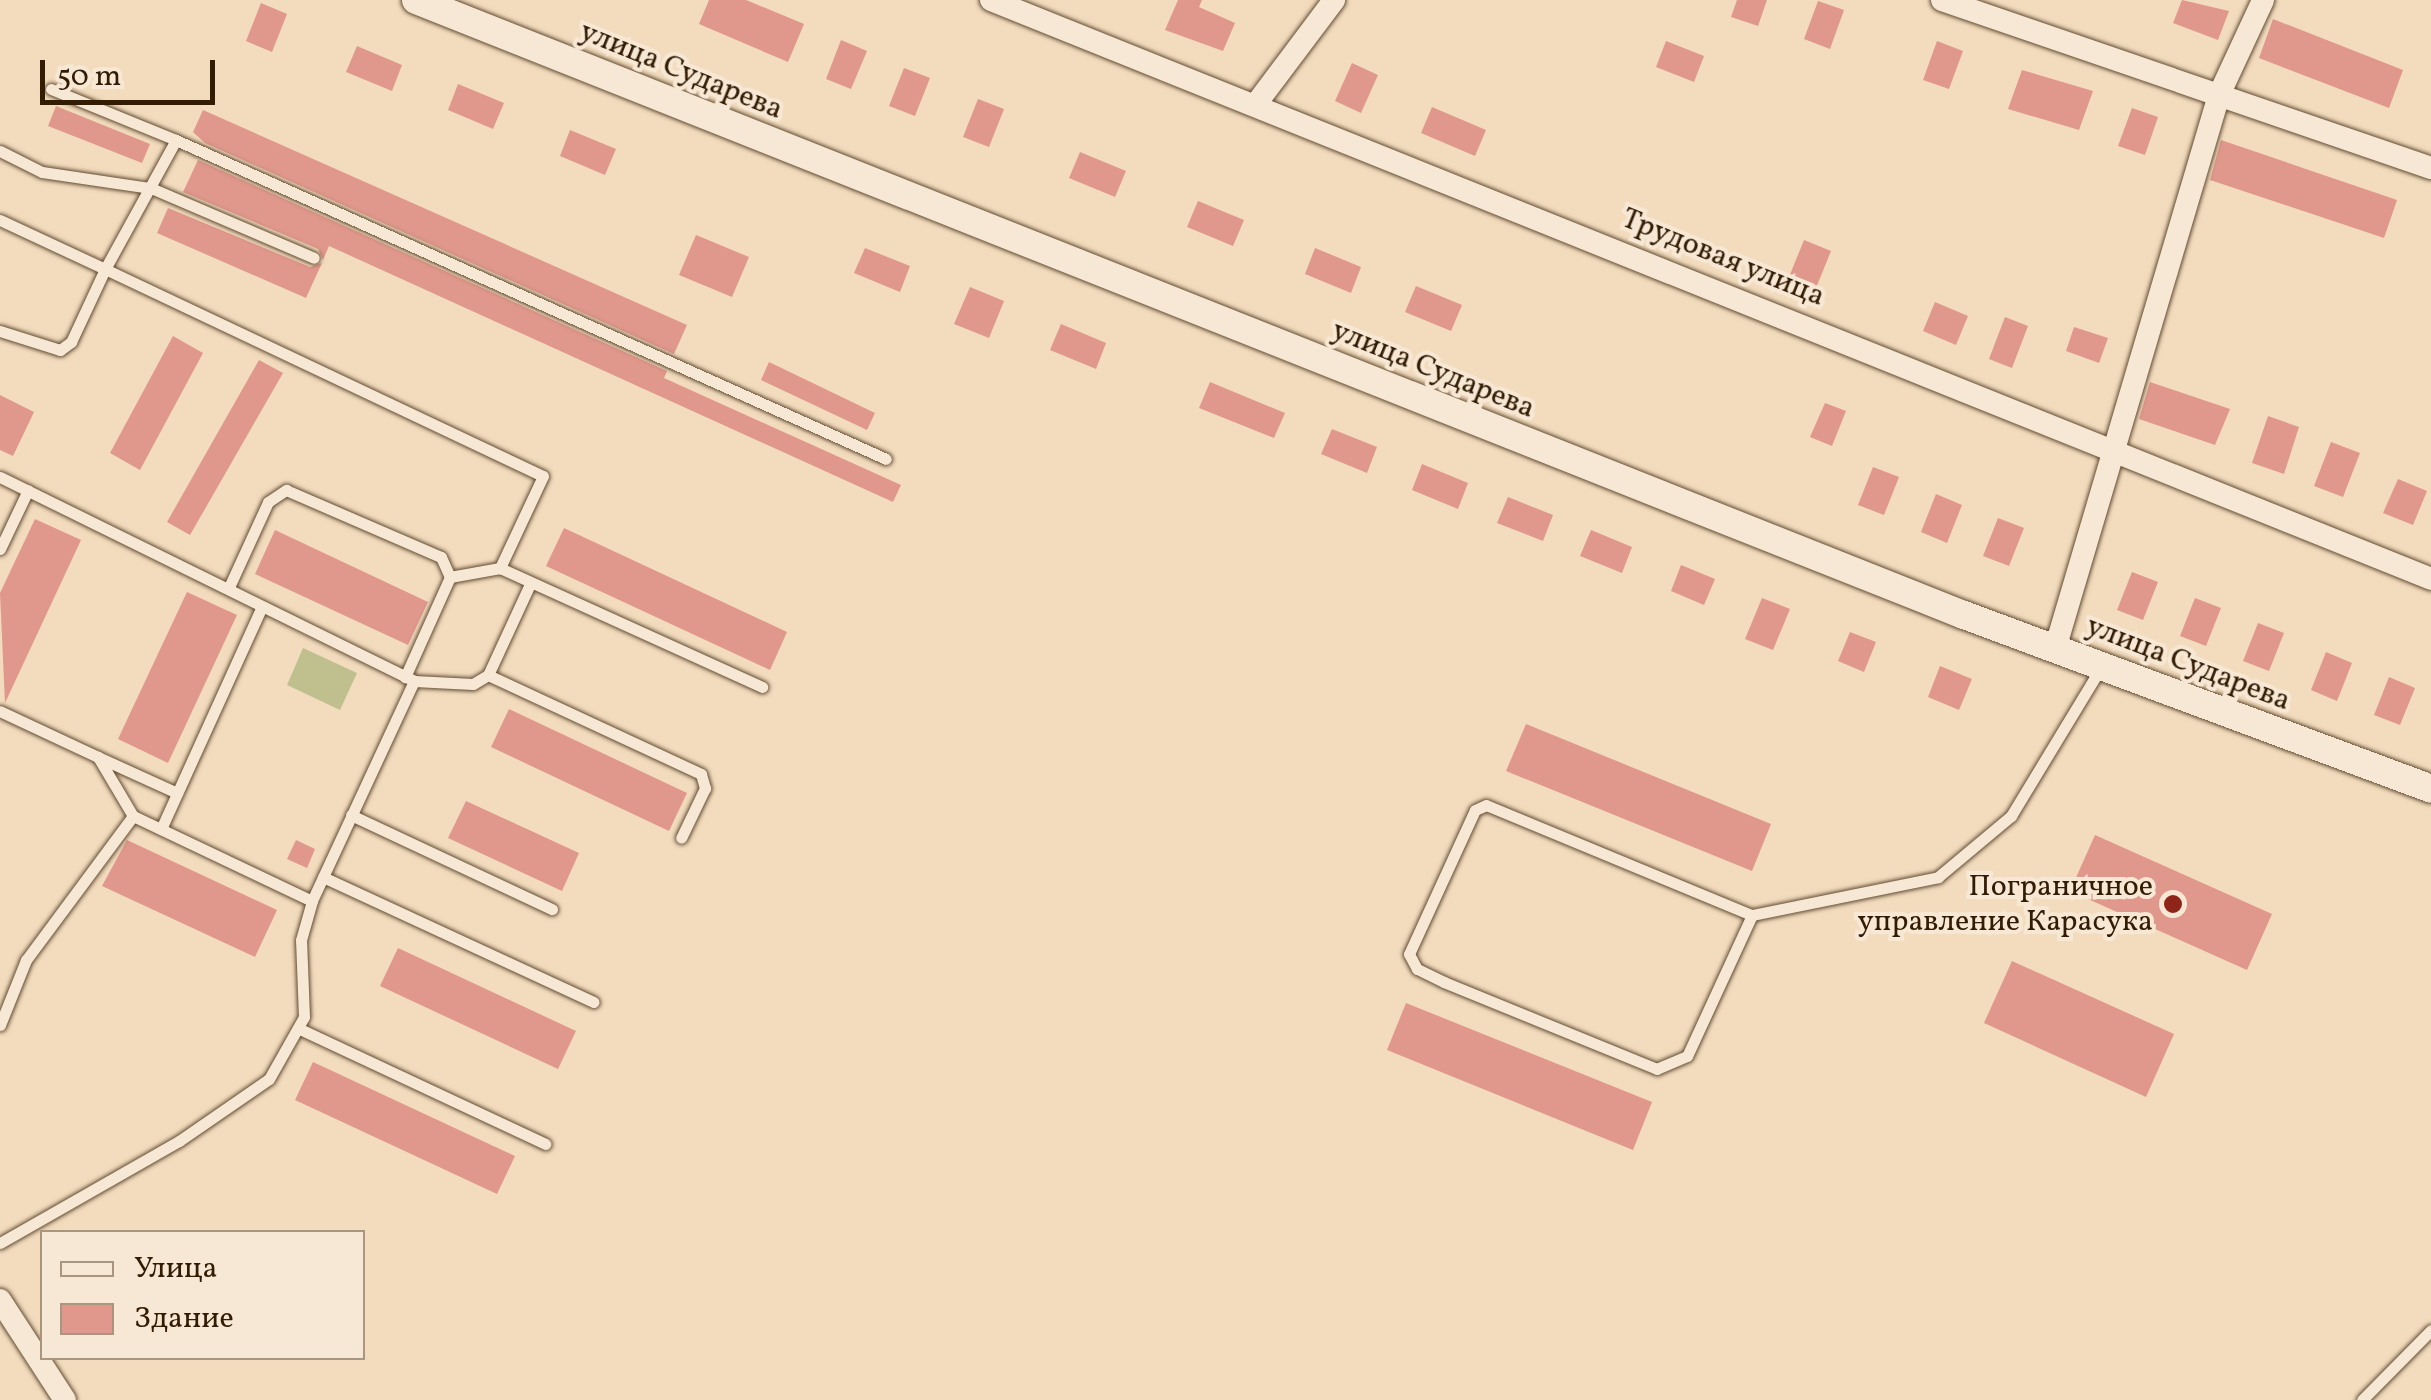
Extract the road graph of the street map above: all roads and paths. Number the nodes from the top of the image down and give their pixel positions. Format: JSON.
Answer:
{"nodes":[{"id":1,"x":416,"y":0,"type":"edge"},
{"id":2,"x":991,"y":0,"type":"edge"},
{"id":3,"x":1334,"y":0,"type":"edge"},
{"id":4,"x":1942,"y":0,"type":"edge"},
{"id":5,"x":2263,"y":0,"type":"edge"},
{"id":6,"x":52,"y":89,"type":"dead end"},
{"id":7,"x":2219,"y":95,"type":"junction"},
{"id":8,"x":1256,"y":104,"type":"junction"},
{"id":9,"x":176,"y":140,"type":"junction"},
{"id":10,"x":0,"y":151,"type":"edge"},
{"id":11,"x":2431,"y":168,"type":"edge"},
{"id":12,"x":151,"y":188,"type":"junction"},
{"id":13,"x":0,"y":220,"type":"edge"},
{"id":14,"x":314,"y":258,"type":"dead end"},
{"id":15,"x":105,"y":270,"type":"junction"},
{"id":16,"x":0,"y":330,"type":"edge"},
{"id":17,"x":2114,"y":447,"type":"junction"},
{"id":18,"x":886,"y":459,"type":"dead end"},
{"id":19,"x":0,"y":477,"type":"edge"},
{"id":20,"x":28,"y":490,"type":"junction"},
{"id":21,"x":0,"y":549,"type":"edge"},
{"id":22,"x":500,"y":568,"type":"junction"},
{"id":23,"x":450,"y":576,"type":"junction"},
{"id":24,"x":2431,"y":579,"type":"edge"},
{"id":25,"x":530,"y":582,"type":"junction"},
{"id":26,"x":230,"y":585,"type":"junction"},
{"id":27,"x":261,"y":609,"type":"junction"},
{"id":28,"x":2055,"y":649,"type":"junction"},
{"id":29,"x":2102,"y":666,"type":"junction"},
{"id":30,"x":488,"y":675,"type":"junction"},
{"id":31,"x":410,"y":679,"type":"junction"},
{"id":32,"x":762,"y":687,"type":"dead end"},
{"id":33,"x":0,"y":711,"type":"edge"},
{"id":34,"x":98,"y":757,"type":"junction"},
{"id":35,"x":2431,"y":789,"type":"edge"},
{"id":36,"x":177,"y":793,"type":"junction"},
{"id":37,"x":133,"y":816,"type":"junction"},
{"id":38,"x":351,"y":816,"type":"junction"},
{"id":39,"x":161,"y":829,"type":"junction"},
{"id":40,"x":682,"y":838,"type":"dead end"},
{"id":41,"x":323,"y":878,"type":"junction"},
{"id":42,"x":312,"y":901,"type":"junction"},
{"id":43,"x":552,"y":909,"type":"dead end"},
{"id":44,"x":1752,"y":914,"type":"junction"},
{"id":45,"x":594,"y":1002,"type":"dead end"},
{"id":46,"x":0,"y":1024,"type":"edge"},
{"id":47,"x":300,"y":1029,"type":"junction"},
{"id":48,"x":545,"y":1144,"type":"dead end"},
{"id":49,"x":0,"y":1244,"type":"edge"},
{"id":50,"x":0,"y":1300,"type":"edge"},
{"id":51,"x":2431,"y":1330,"type":"edge"},
{"id":52,"x":64,"y":1400,"type":"edge"},
{"id":53,"x":2362,"y":1400,"type":"edge"}],
"edges":[{"from":1,"to":28,"type":"street","name":"улица Сударева"},
{"from":2,"to":8,"type":"street","name":"Трудовая улица"},
{"from":3,"to":8,"type":"street"},
{"from":4,"to":7,"type":"street"},
{"from":5,"to":7,"type":"street"},
{"from":6,"to":9,"type":"lane"},
{"from":7,"to":11,"type":"street"},
{"from":7,"to":17,"type":"street"},
{"from":8,"to":17,"type":"street","name":"Трудовая улица"},
{"from":9,"to":12,"type":"lane"},
{"from":9,"to":18,"type":"lane"},
{"from":10,"to":12,"type":"lane"},
{"from":12,"to":14,"type":"lane"},
{"from":12,"to":15,"type":"lane"},
{"from":13,"to":15,"type":"lane"},
{"from":15,"to":16,"type":"lane"},
{"from":15,"to":22,"type":"lane"},
{"from":17,"to":24,"type":"street","name":"Трудовая улица"},
{"from":17,"to":28,"type":"street"},
{"from":19,"to":20,"type":"lane"},
{"from":20,"to":21,"type":"lane"},
{"from":20,"to":26,"type":"lane"},
{"from":22,"to":23,"type":"lane"},
{"from":22,"to":25,"type":"lane"},
{"from":23,"to":26,"type":"lane"},
{"from":23,"to":31,"type":"lane"},
{"from":25,"to":30,"type":"lane"},
{"from":25,"to":32,"type":"lane"},
{"from":26,"to":27,"type":"lane"},
{"from":27,"to":31,"type":"lane"},
{"from":27,"to":36,"type":"lane"},
{"from":28,"to":29,"type":"street","name":"улица Сударева"},
{"from":29,"to":35,"type":"street","name":"улица Сударева"},
{"from":29,"to":44,"type":"lane"},
{"from":30,"to":31,"type":"lane"},
{"from":30,"to":40,"type":"lane"},
{"from":31,"to":38,"type":"lane"},
{"from":33,"to":34,"type":"lane"},
{"from":34,"to":36,"type":"lane"},
{"from":34,"to":37,"type":"lane"},
{"from":36,"to":39,"type":"lane"},
{"from":37,"to":39,"type":"lane"},
{"from":37,"to":46,"type":"lane"},
{"from":38,"to":41,"type":"lane"},
{"from":38,"to":43,"type":"lane"},
{"from":39,"to":42,"type":"lane"},
{"from":41,"to":42,"type":"lane"},
{"from":41,"to":45,"type":"lane"},
{"from":42,"to":47,"type":"lane"},
{"from":44,"to":44,"type":"lane"},
{"from":47,"to":48,"type":"lane"},
{"from":47,"to":49,"type":"lane"},
{"from":50,"to":52,"type":"street"},
{"from":51,"to":53,"type":"lane"}]}
